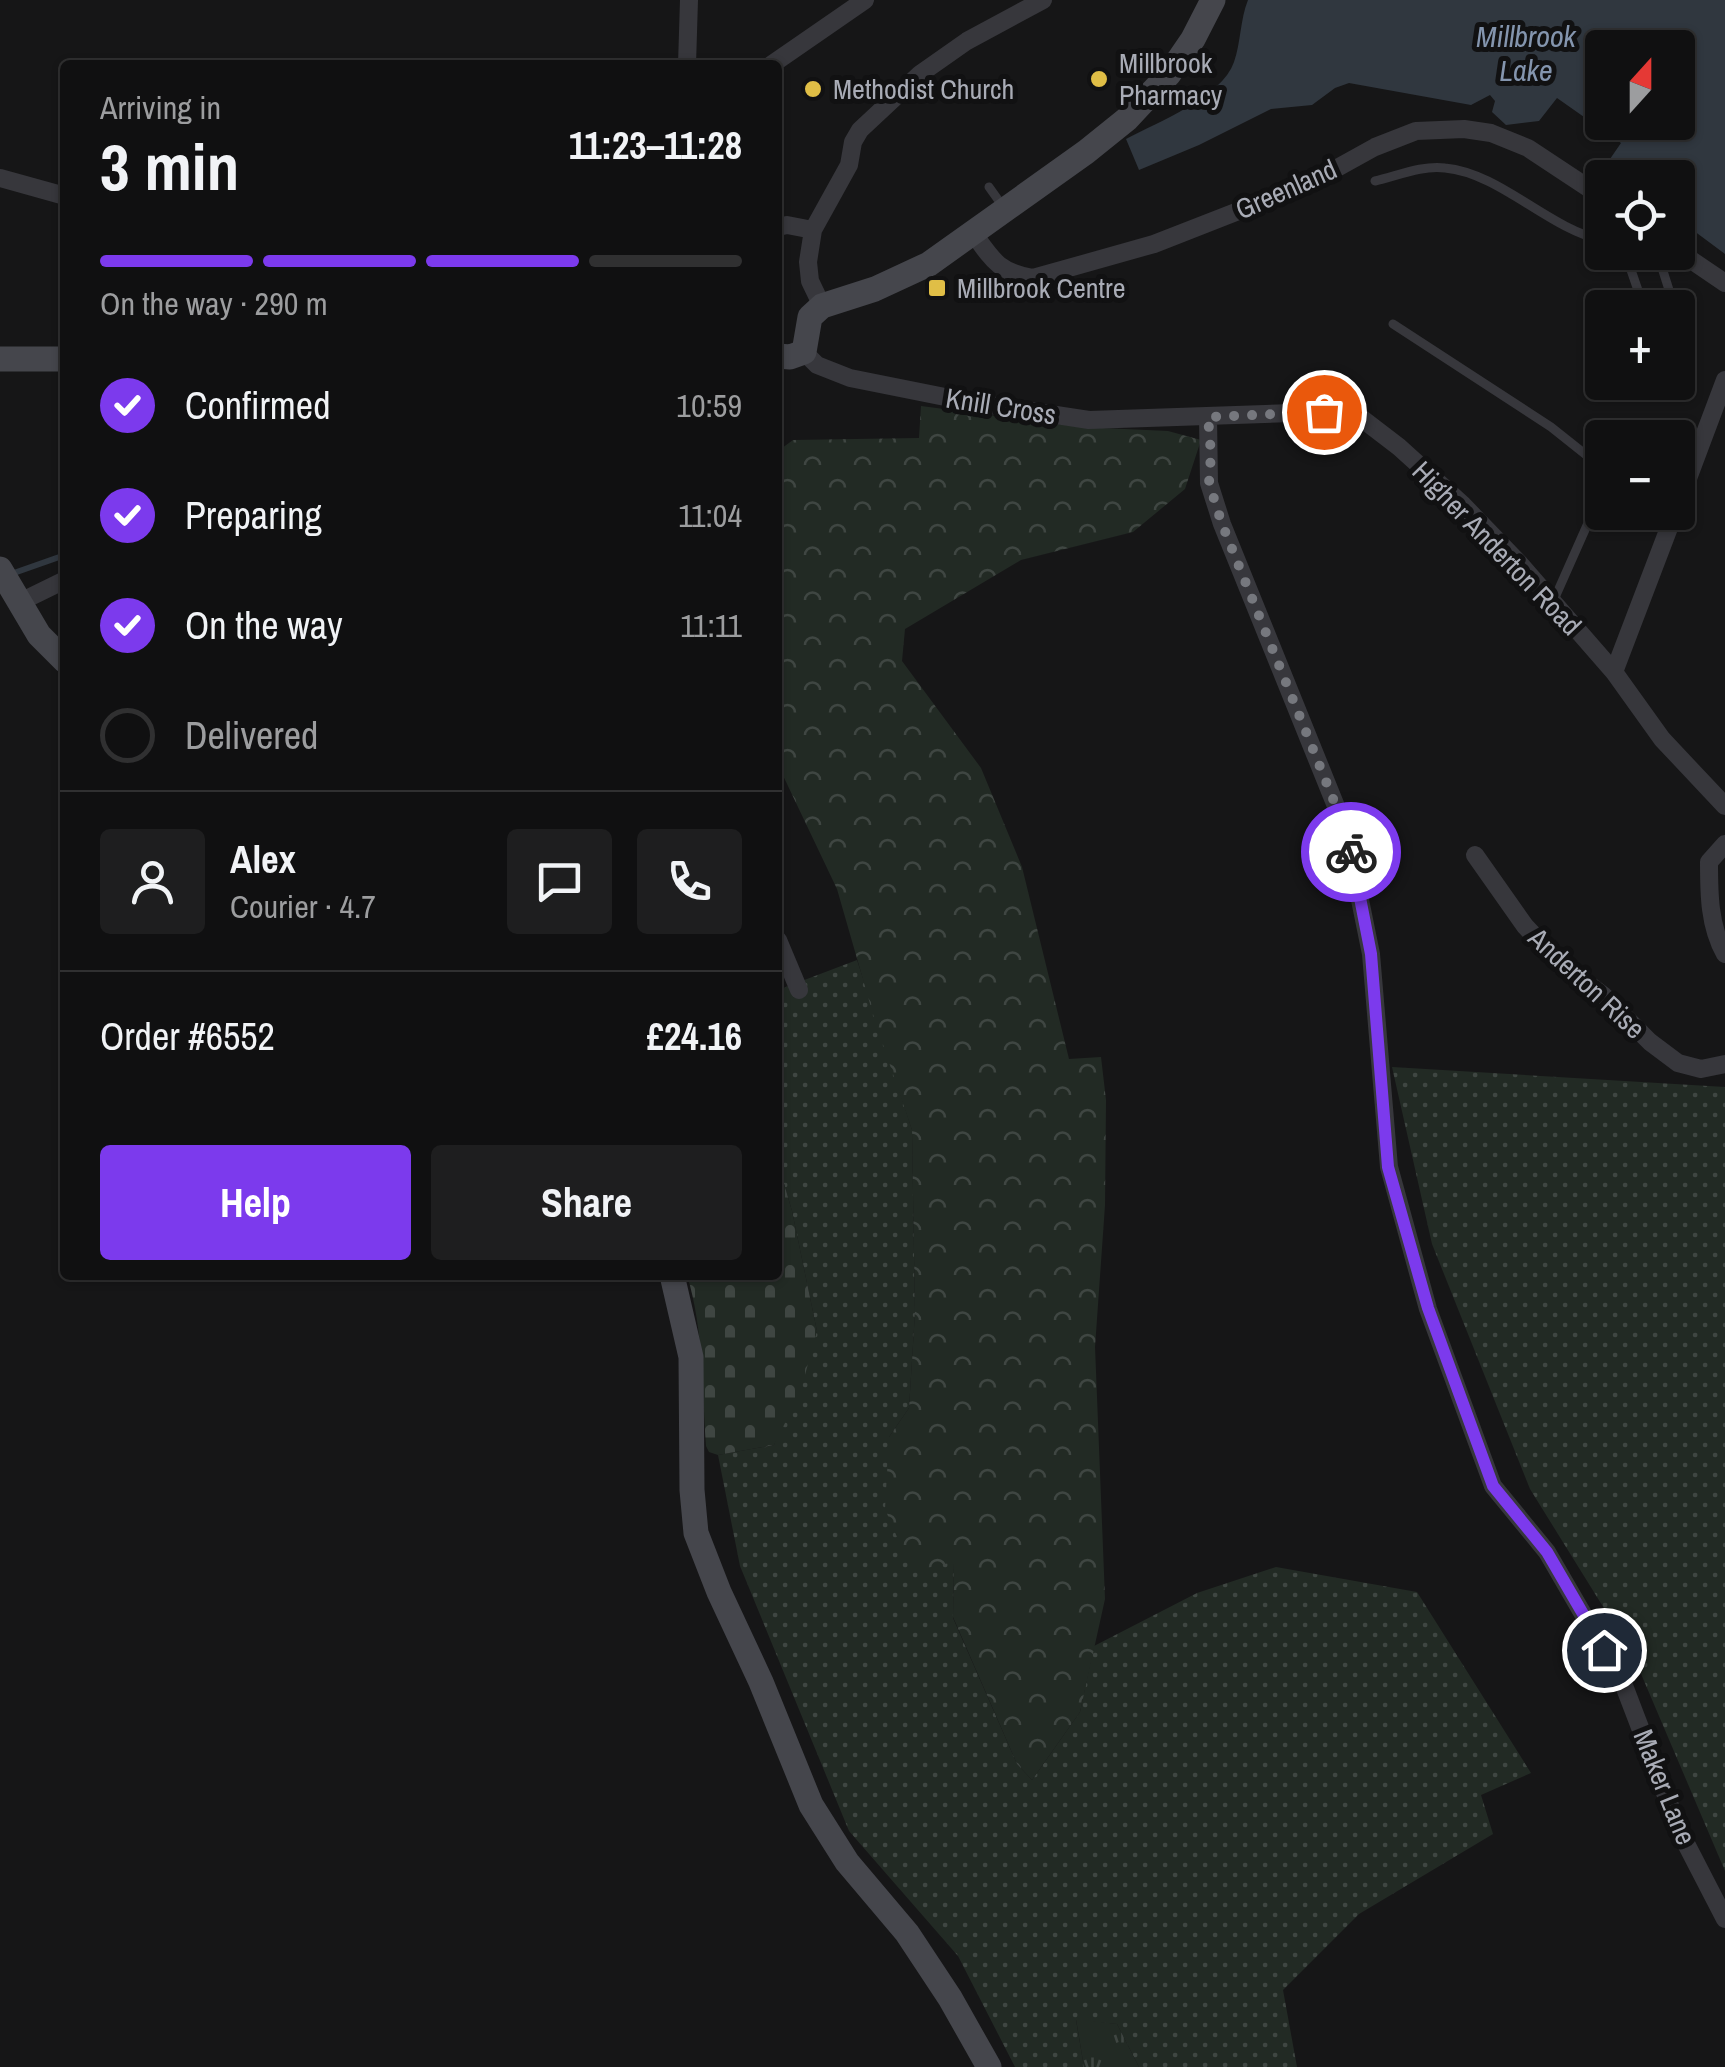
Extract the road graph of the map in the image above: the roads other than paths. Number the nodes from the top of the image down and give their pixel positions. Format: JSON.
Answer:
{"nodes":[{"id":1,"x":690,"y":0,"type":"edge"},
{"id":2,"x":865,"y":0,"type":"edge"},
{"id":3,"x":1043,"y":0,"type":"edge"},
{"id":4,"x":1213,"y":0,"type":"edge"},
{"id":5,"x":687,"y":60,"type":"edge"},
{"id":6,"x":778,"y":60,"type":"edge"},
{"id":7,"x":0,"y":178,"type":"edge"},
{"id":8,"x":1375,"y":182,"type":"dead end"},
{"id":9,"x":1585,"y":185,"type":"edge"},
{"id":10,"x":989,"y":187,"type":"dead end"},
{"id":11,"x":60,"y":195,"type":"edge"},
{"id":12,"x":1006,"y":211,"type":"junction"},
{"id":13,"x":782,"y":227,"type":"edge"},
{"id":14,"x":812,"y":230,"type":"junction"},
{"id":15,"x":1585,"y":232,"type":"edge"},
{"id":16,"x":974,"y":234,"type":"junction"},
{"id":17,"x":1695,"y":263,"type":"edge"},
{"id":18,"x":1725,"y":283,"type":"edge"},
{"id":19,"x":822,"y":306,"type":"junction"},
{"id":20,"x":1393,"y":324,"type":"dead end"},
{"id":21,"x":804,"y":352,"type":"junction"},
{"id":22,"x":782,"y":356,"type":"edge"},
{"id":23,"x":60,"y":358,"type":"edge"},
{"id":24,"x":0,"y":359,"type":"edge"},
{"id":25,"x":1725,"y":380,"type":"edge"},
{"id":26,"x":1208,"y":417,"type":"junction"},
{"id":27,"x":1585,"y":454,"type":"edge"},
{"id":28,"x":1695,"y":460,"type":"edge"},
{"id":29,"x":1585,"y":530,"type":"edge"},
{"id":30,"x":1668,"y":530,"type":"edge"},
{"id":31,"x":60,"y":580,"type":"edge"},
{"id":32,"x":9,"y":585,"type":"edge"},
{"id":33,"x":1553,"y":602,"type":"junction"},
{"id":34,"x":60,"y":655,"type":"edge"},
{"id":35,"x":1614,"y":672,"type":"junction"},
{"id":36,"x":1725,"y":806,"type":"edge"},
{"id":37,"x":1725,"y":844,"type":"edge"},
{"id":38,"x":1476,"y":856,"type":"dead end"},
{"id":39,"x":782,"y":950,"type":"edge"},
{"id":40,"x":1725,"y":954,"type":"edge"},
{"id":41,"x":799,"y":990,"type":"dead end"},
{"id":42,"x":1725,"y":1064,"type":"edge"},
{"id":43,"x":673,"y":1280,"type":"edge"},
{"id":44,"x":1725,"y":1919,"type":"edge"},
{"id":45,"x":989,"y":2067,"type":"edge"}],
"edges":[{"from":1,"to":5,"type":"street"},
{"from":2,"to":6,"type":"street"},
{"from":3,"to":14,"type":"street"},
{"from":4,"to":12,"type":"main road"},
{"from":7,"to":11,"type":"street"},
{"from":8,"to":15,"type":"lane"},
{"from":9,"to":16,"type":"street","name":"Greenland"},
{"from":10,"to":12,"type":"lane"},
{"from":12,"to":16,"type":"main road"},
{"from":13,"to":14,"type":"street"},
{"from":14,"to":19,"type":"street"},
{"from":16,"to":19,"type":"main road"},
{"from":17,"to":18,"type":"street"},
{"from":19,"to":21,"type":"main road"},
{"from":20,"to":27,"type":"lane"},
{"from":21,"to":22,"type":"main road"},
{"from":21,"to":26,"type":"street","name":"Knill Cross"},
{"from":23,"to":24,"type":"main road"},
{"from":25,"to":28,"type":"street"},
{"from":26,"to":33,"type":"street","name":"Higher Anderton Road"},
{"from":26,"to":44,"type":"street","name":"Maker Lane"},
{"from":29,"to":33,"type":"lane"},
{"from":30,"to":35,"type":"street"},
{"from":31,"to":32,"type":"street"},
{"from":32,"to":34,"type":"main road"},
{"from":33,"to":35,"type":"street","name":"Higher Anderton Road"},
{"from":35,"to":36,"type":"street","name":"Higher Anderton Road"},
{"from":37,"to":40,"type":"street"},
{"from":38,"to":42,"type":"street","name":"Anderton Rise"},
{"from":39,"to":41,"type":"street"},
{"from":43,"to":45,"type":"main road"}]}
